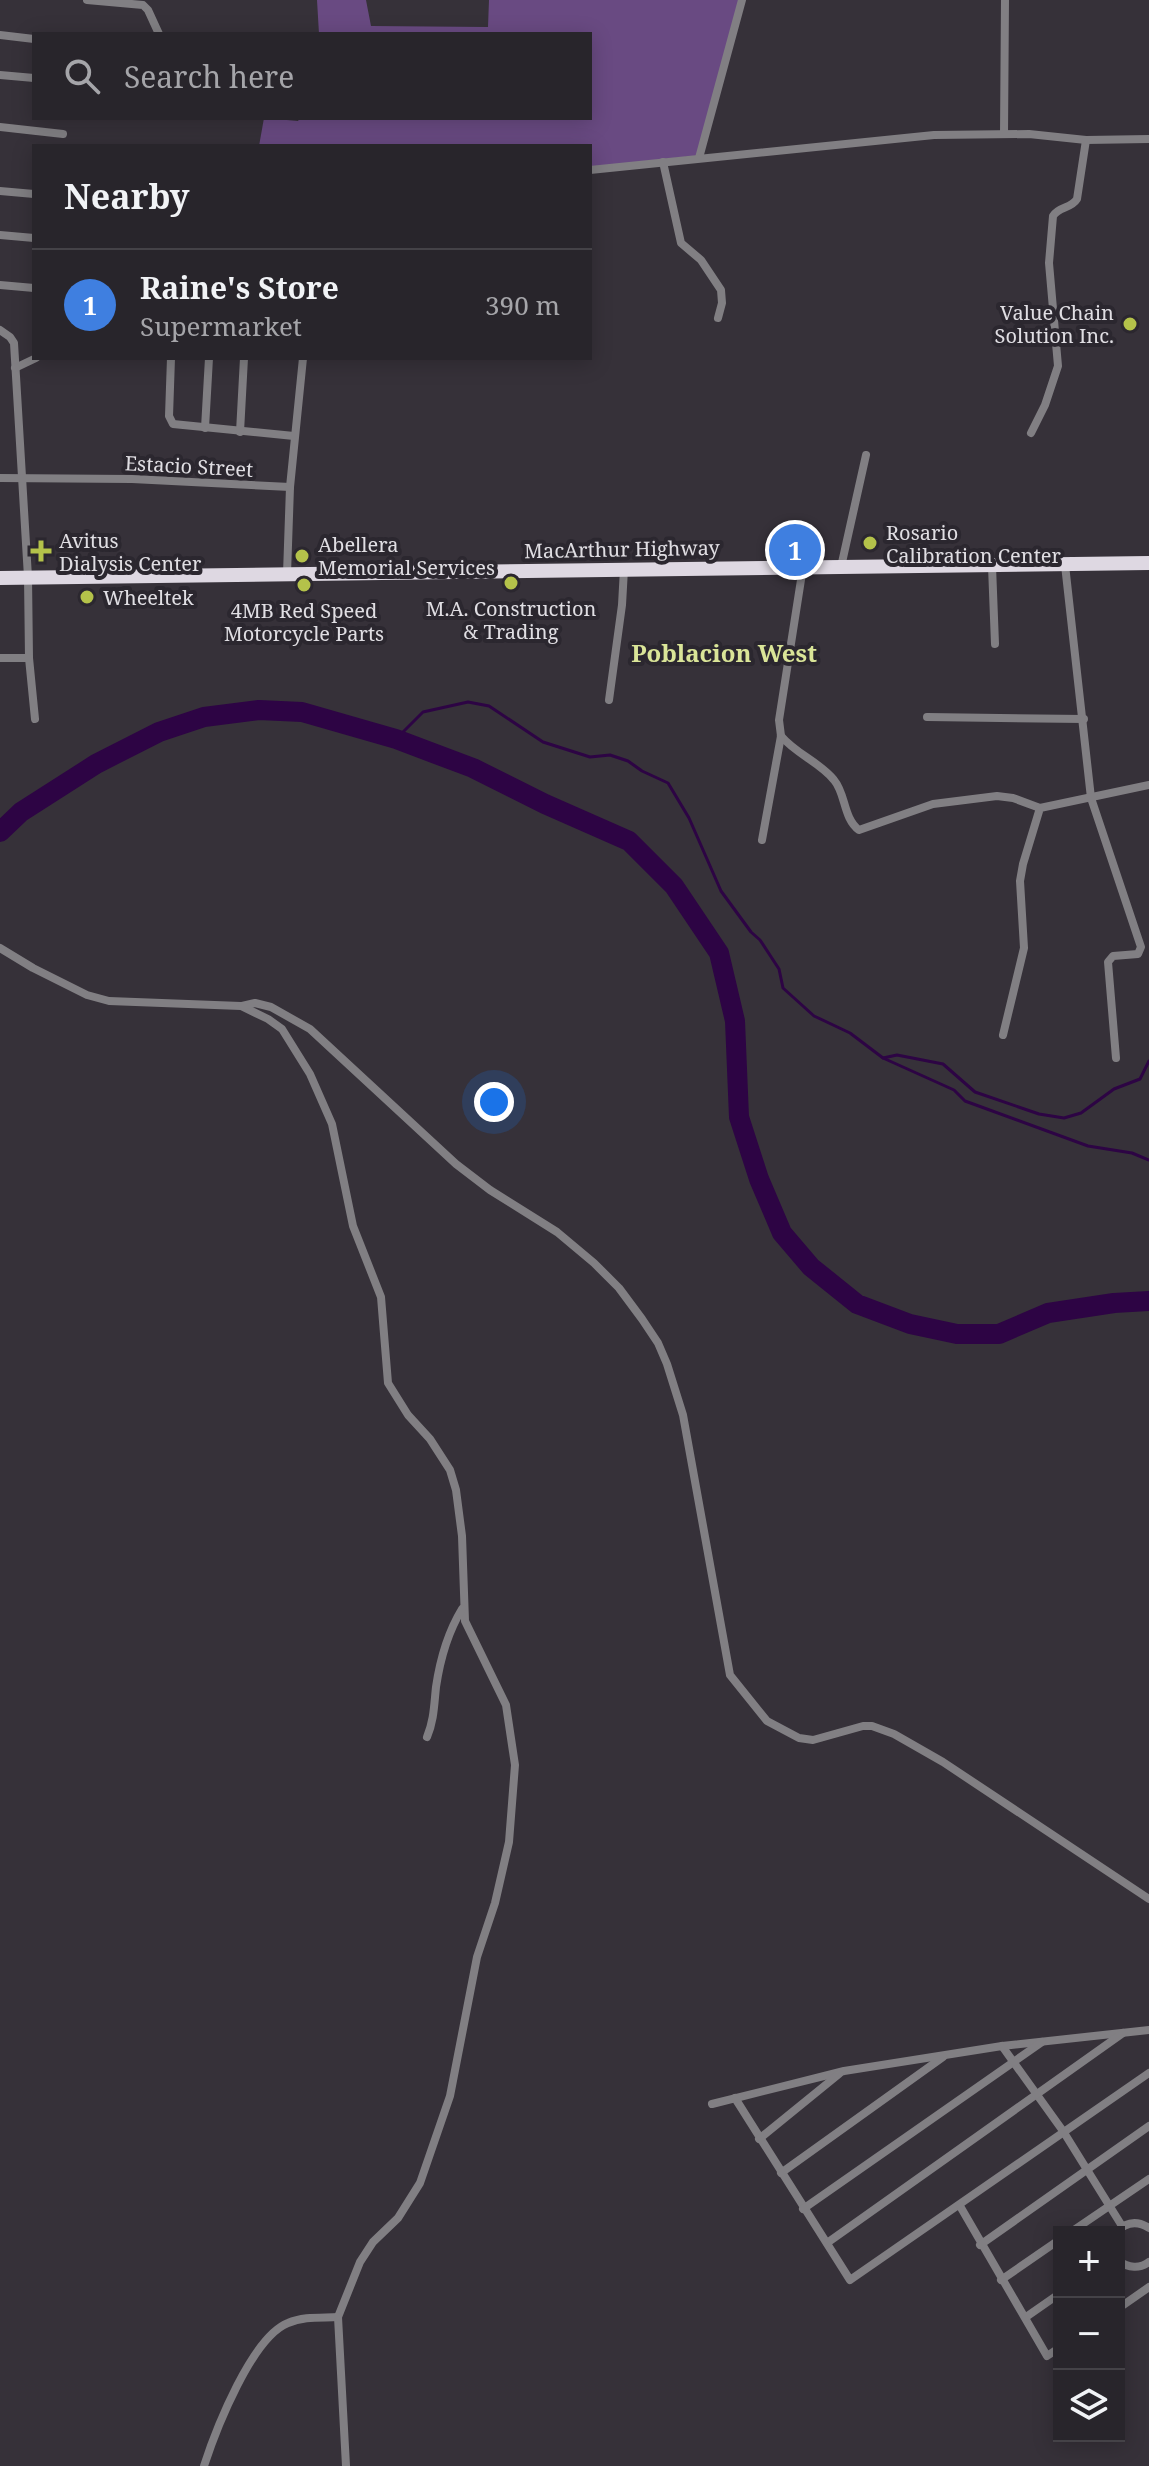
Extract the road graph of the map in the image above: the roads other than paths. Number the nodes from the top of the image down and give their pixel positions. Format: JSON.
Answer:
{"nodes":[{"id":1,"x":87,"y":0,"type":"edge"},
{"id":2,"x":742,"y":0,"type":"edge"},
{"id":3,"x":1005,"y":0,"type":"edge"},
{"id":4,"x":158,"y":32,"type":"edge"},
{"id":5,"x":0,"y":35,"type":"edge"},
{"id":6,"x":32,"y":39,"type":"edge"},
{"id":7,"x":0,"y":75,"type":"edge"},
{"id":8,"x":32,"y":78,"type":"edge"},
{"id":9,"x":0,"y":127,"type":"edge"},
{"id":10,"x":63,"y":134,"type":"dead end"},
{"id":11,"x":1004,"y":134,"type":"junction"},
{"id":12,"x":1149,"y":139,"type":"edge"},
{"id":13,"x":1086,"y":140,"type":"junction"},
{"id":14,"x":699,"y":158,"type":"junction"},
{"id":15,"x":663,"y":162,"type":"junction"},
{"id":16,"x":592,"y":170,"type":"edge"},
{"id":17,"x":0,"y":191,"type":"edge"},
{"id":18,"x":32,"y":194,"type":"edge"},
{"id":19,"x":0,"y":235,"type":"edge"},
{"id":20,"x":32,"y":238,"type":"edge"},
{"id":21,"x":0,"y":285,"type":"edge"},
{"id":22,"x":32,"y":288,"type":"edge"},
{"id":23,"x":718,"y":318,"type":"dead end"},
{"id":24,"x":0,"y":330,"type":"edge"},
{"id":25,"x":32,"y":360,"type":"edge"},
{"id":26,"x":171,"y":360,"type":"edge"},
{"id":27,"x":209,"y":360,"type":"edge"},
{"id":28,"x":244,"y":360,"type":"edge"},
{"id":29,"x":303,"y":360,"type":"edge"},
{"id":30,"x":15,"y":368,"type":"junction"},
{"id":31,"x":205,"y":428,"type":"junction"},
{"id":32,"x":240,"y":432,"type":"junction"},
{"id":33,"x":1031,"y":433,"type":"dead end"},
{"id":34,"x":294,"y":436,"type":"junction"},
{"id":35,"x":866,"y":455,"type":"dead end"},
{"id":36,"x":0,"y":478,"type":"edge"},
{"id":37,"x":20,"y":478,"type":"junction"},
{"id":38,"x":290,"y":487,"type":"junction"},
{"id":39,"x":1149,"y":563,"type":"edge"},
{"id":40,"x":1065,"y":565,"type":"junction"},
{"id":41,"x":992,"y":566,"type":"junction"},
{"id":42,"x":803,"y":567,"type":"junction"},
{"id":43,"x":841,"y":567,"type":"junction"},
{"id":44,"x":624,"y":569,"type":"junction"},
{"id":45,"x":287,"y":574,"type":"junction"},
{"id":46,"x":28,"y":577,"type":"junction"},
{"id":47,"x":0,"y":578,"type":"edge"},
{"id":48,"x":995,"y":644,"type":"dead end"},
{"id":49,"x":0,"y":658,"type":"edge"},
{"id":50,"x":29,"y":658,"type":"junction"},
{"id":51,"x":609,"y":700,"type":"dead end"},
{"id":52,"x":927,"y":717,"type":"dead end"},
{"id":53,"x":35,"y":719,"type":"dead end"},
{"id":54,"x":1084,"y":719,"type":"junction"},
{"id":55,"x":781,"y":736,"type":"junction"},
{"id":56,"x":1149,"y":785,"type":"edge"},
{"id":57,"x":1091,"y":798,"type":"junction"},
{"id":58,"x":1040,"y":808,"type":"junction"},
{"id":59,"x":762,"y":840,"type":"dead end"},
{"id":60,"x":0,"y":948,"type":"edge"},
{"id":61,"x":241,"y":1006,"type":"junction"},
{"id":62,"x":1003,"y":1035,"type":"dead end"},
{"id":63,"x":1116,"y":1058,"type":"dead end"},
{"id":64,"x":463,"y":1607,"type":"junction"},
{"id":65,"x":427,"y":1737,"type":"dead end"},
{"id":66,"x":1149,"y":1899,"type":"edge"},
{"id":67,"x":1149,"y":2030,"type":"edge"},
{"id":68,"x":1127,"y":2031,"type":"junction"},
{"id":69,"x":1044,"y":2041,"type":"junction"},
{"id":70,"x":1002,"y":2046,"type":"junction"},
{"id":71,"x":945,"y":2055,"type":"junction"},
{"id":72,"x":1013,"y":2062,"type":"junction"},
{"id":73,"x":844,"y":2071,"type":"junction"},
{"id":74,"x":1149,"y":2073,"type":"edge"},
{"id":75,"x":1036,"y":2096,"type":"junction"},
{"id":76,"x":735,"y":2098,"type":"junction"},
{"id":77,"x":712,"y":2104,"type":"dead end"},
{"id":78,"x":1149,"y":2126,"type":"edge"},
{"id":79,"x":1063,"y":2131,"type":"junction"},
{"id":80,"x":759,"y":2139,"type":"junction"},
{"id":81,"x":1088,"y":2169,"type":"junction"},
{"id":82,"x":781,"y":2173,"type":"junction"},
{"id":83,"x":1149,"y":2179,"type":"edge"},
{"id":84,"x":1110,"y":2205,"type":"junction"},
{"id":85,"x":960,"y":2206,"type":"junction"},
{"id":86,"x":803,"y":2209,"type":"junction"},
{"id":87,"x":1080,"y":2226,"type":"edge"},
{"id":88,"x":1118,"y":2226,"type":"edge"},
{"id":89,"x":1125,"y":2227,"type":"edge"},
{"id":90,"x":1149,"y":2228,"type":"edge"},
{"id":91,"x":827,"y":2243,"type":"junction"},
{"id":92,"x":1053,"y":2244,"type":"edge"},
{"id":93,"x":980,"y":2245,"type":"junction"},
{"id":94,"x":1125,"y":2265,"type":"edge"},
{"id":95,"x":1148,"y":2265,"type":"edge"},
{"id":96,"x":1001,"y":2280,"type":"junction"},
{"id":97,"x":1149,"y":2287,"type":"edge"},
{"id":98,"x":1053,"y":2298,"type":"edge"},
{"id":99,"x":1125,"y":2304,"type":"edge"},
{"id":100,"x":338,"y":2317,"type":"junction"},
{"id":101,"x":1026,"y":2317,"type":"junction"},
{"id":102,"x":1053,"y":2352,"type":"edge"},
{"id":103,"x":204,"y":2466,"type":"edge"},
{"id":104,"x":346,"y":2466,"type":"edge"}],
"edges":[{"from":1,"to":4,"type":"street"},
{"from":2,"to":14,"type":"street"},
{"from":3,"to":11,"type":"street"},
{"from":5,"to":6,"type":"street"},
{"from":7,"to":8,"type":"street"},
{"from":9,"to":10,"type":"street"},
{"from":11,"to":13,"type":"street"},
{"from":11,"to":14,"type":"street"},
{"from":12,"to":13,"type":"street"},
{"from":13,"to":33,"type":"street"},
{"from":14,"to":15,"type":"street"},
{"from":15,"to":16,"type":"street"},
{"from":15,"to":23,"type":"street"},
{"from":17,"to":18,"type":"street"},
{"from":19,"to":20,"type":"street"},
{"from":21,"to":22,"type":"street"},
{"from":24,"to":30,"type":"street"},
{"from":25,"to":30,"type":"street"},
{"from":26,"to":31,"type":"street"},
{"from":27,"to":31,"type":"street"},
{"from":28,"to":32,"type":"street"},
{"from":29,"to":34,"type":"street"},
{"from":30,"to":37,"type":"street"},
{"from":31,"to":32,"type":"street"},
{"from":32,"to":34,"type":"street"},
{"from":34,"to":38,"type":"street"},
{"from":35,"to":43,"type":"street"},
{"from":36,"to":37,"type":"street","name":"Estacio Street"},
{"from":37,"to":38,"type":"street","name":"Estacio Street"},
{"from":37,"to":46,"type":"street"},
{"from":38,"to":45,"type":"street"},
{"from":39,"to":40,"type":"highway","name":"MacArthur Highway"},
{"from":40,"to":41,"type":"highway","name":"MacArthur Highway"},
{"from":40,"to":54,"type":"street"},
{"from":41,"to":43,"type":"highway","name":"MacArthur Highway"},
{"from":41,"to":48,"type":"street"},
{"from":42,"to":43,"type":"highway","name":"MacArthur Highway"},
{"from":42,"to":44,"type":"highway","name":"MacArthur Highway"},
{"from":42,"to":55,"type":"street"},
{"from":44,"to":45,"type":"highway","name":"MacArthur Highway"},
{"from":44,"to":51,"type":"street"},
{"from":45,"to":46,"type":"highway","name":"MacArthur Highway"},
{"from":46,"to":47,"type":"highway","name":"MacArthur Highway"},
{"from":46,"to":50,"type":"street"},
{"from":49,"to":50,"type":"street"},
{"from":50,"to":53,"type":"street"},
{"from":52,"to":54,"type":"street"},
{"from":54,"to":57,"type":"street"},
{"from":55,"to":58,"type":"street"},
{"from":55,"to":59,"type":"street"},
{"from":56,"to":57,"type":"street"},
{"from":57,"to":58,"type":"street"},
{"from":57,"to":63,"type":"street"},
{"from":58,"to":62,"type":"street"},
{"from":60,"to":61,"type":"street"},
{"from":61,"to":64,"type":"street"},
{"from":61,"to":66,"type":"street"},
{"from":64,"to":65,"type":"street"},
{"from":64,"to":100,"type":"street"},
{"from":67,"to":68,"type":"street"},
{"from":68,"to":69,"type":"street"},
{"from":68,"to":75,"type":"street"},
{"from":69,"to":70,"type":"street"},
{"from":69,"to":72,"type":"street"},
{"from":70,"to":71,"type":"street"},
{"from":70,"to":72,"type":"street"},
{"from":71,"to":73,"type":"street"},
{"from":71,"to":82,"type":"street"},
{"from":72,"to":75,"type":"street"},
{"from":72,"to":86,"type":"street"},
{"from":73,"to":76,"type":"street"},
{"from":73,"to":80,"type":"street"},
{"from":74,"to":79,"type":"street"},
{"from":75,"to":79,"type":"street"},
{"from":75,"to":91,"type":"street"},
{"from":76,"to":77,"type":"street"},
{"from":76,"to":80,"type":"street"},
{"from":78,"to":81,"type":"street"},
{"from":79,"to":81,"type":"street"},
{"from":79,"to":85,"type":"street"},
{"from":80,"to":82,"type":"street"},
{"from":81,"to":84,"type":"street"},
{"from":81,"to":93,"type":"street"},
{"from":82,"to":86,"type":"street"},
{"from":83,"to":84,"type":"street"},
{"from":84,"to":87,"type":"street"},
{"from":84,"to":88,"type":"street"},
{"from":85,"to":91,"type":"street"},
{"from":85,"to":93,"type":"street"},
{"from":86,"to":91,"type":"street"},
{"from":89,"to":90,"type":"street"},
{"from":92,"to":96,"type":"street"},
{"from":93,"to":96,"type":"street"},
{"from":94,"to":95,"type":"street"},
{"from":96,"to":101,"type":"street"},
{"from":97,"to":99,"type":"street"},
{"from":98,"to":101,"type":"street"},
{"from":100,"to":103,"type":"street"},
{"from":100,"to":104,"type":"street"},
{"from":101,"to":102,"type":"street"}]}
